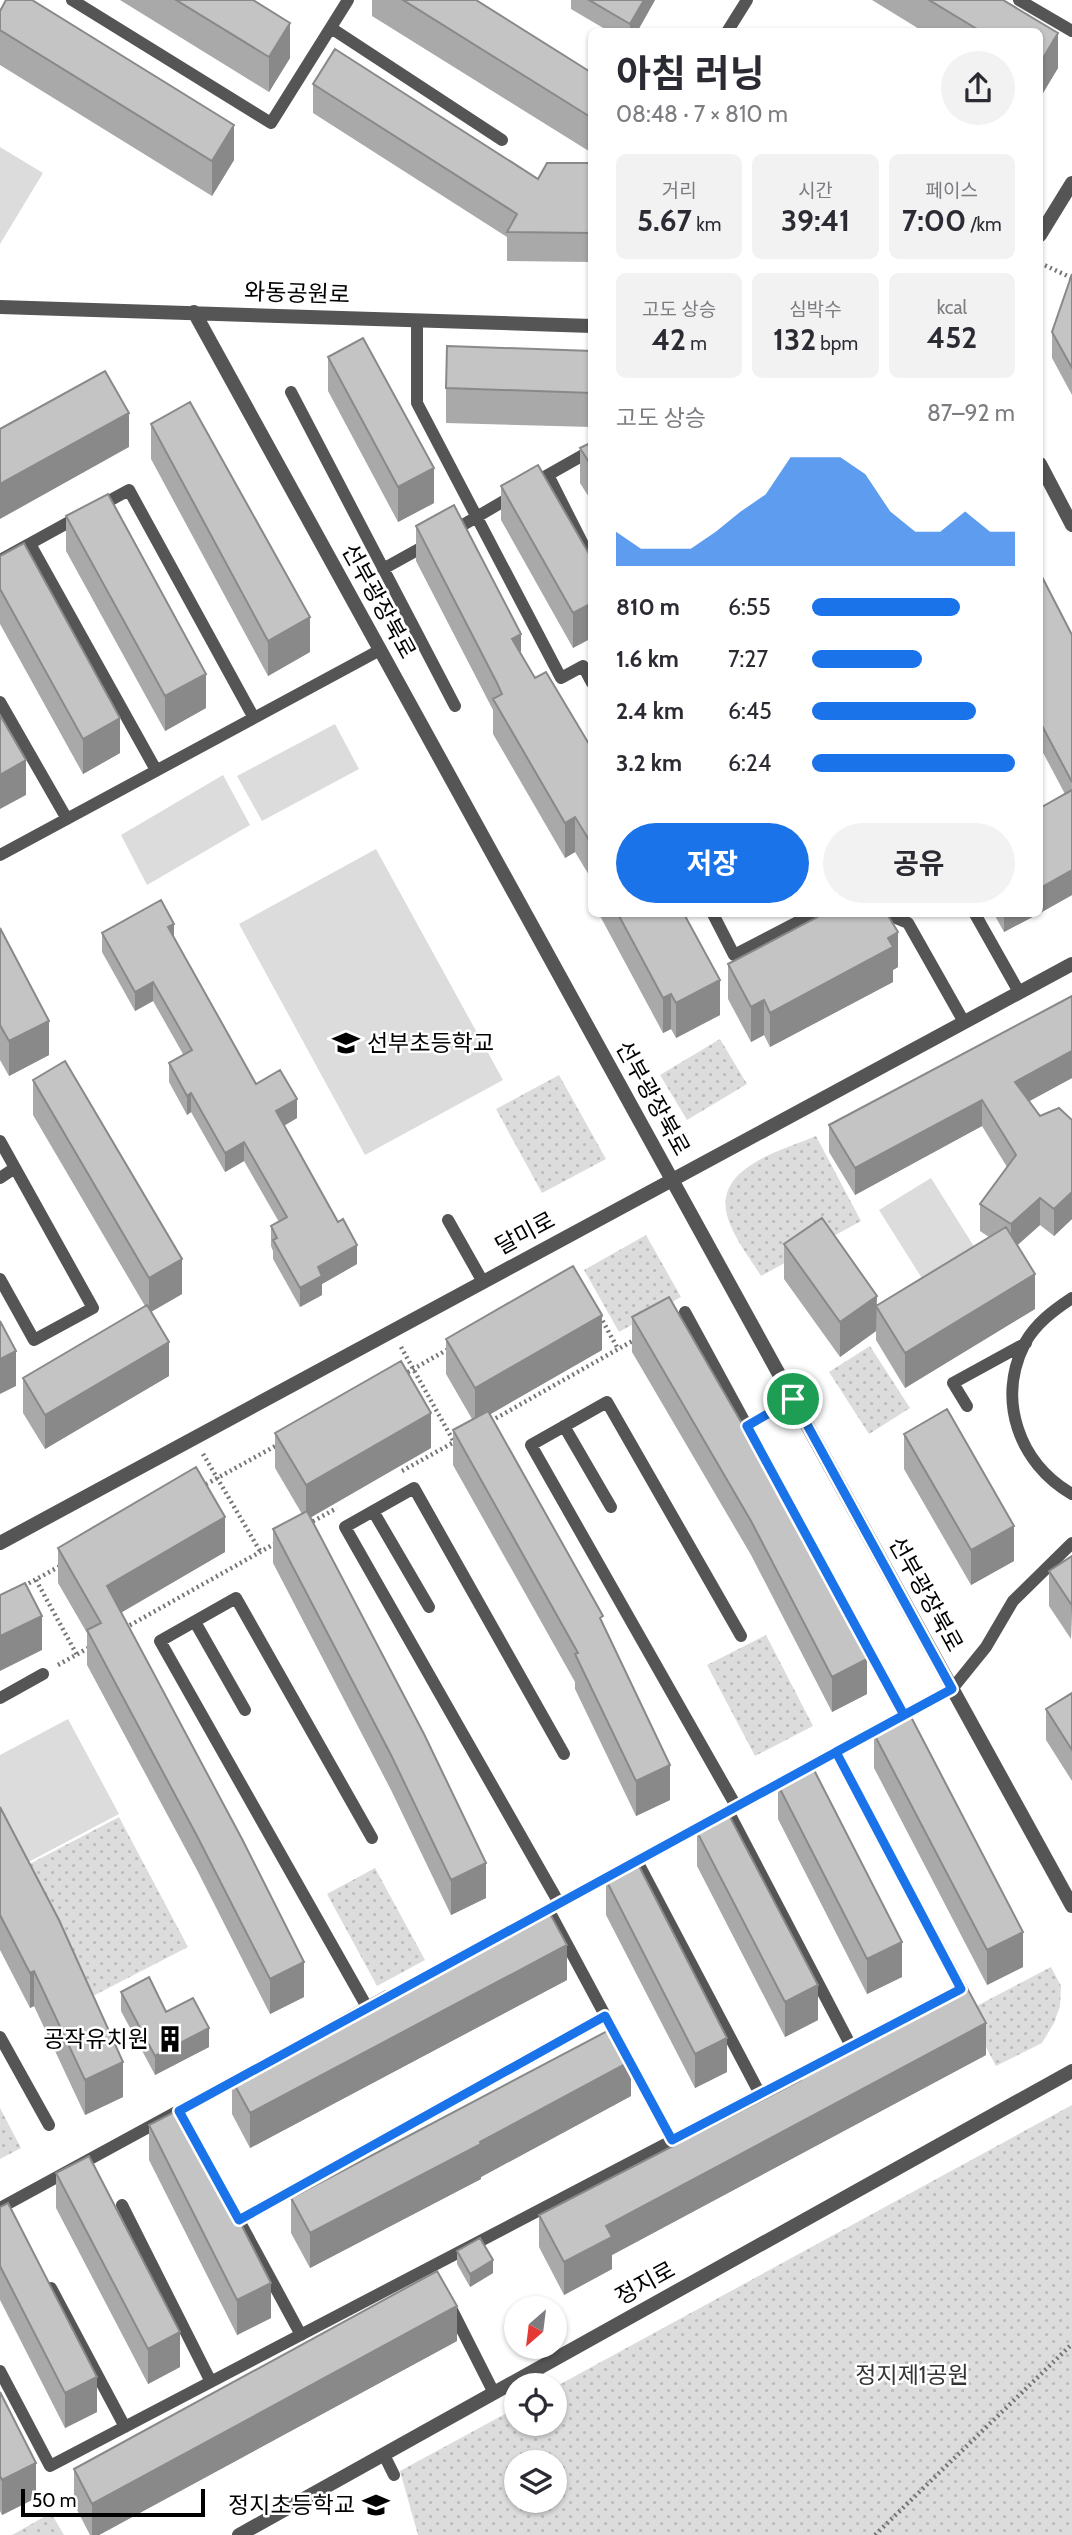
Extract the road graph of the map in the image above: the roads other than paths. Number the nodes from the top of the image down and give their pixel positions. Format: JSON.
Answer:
{"nodes":[{"id":1,"x":72,"y":0,"type":"edge"},
{"id":2,"x":348,"y":0,"type":"edge"},
{"id":3,"x":1019,"y":0,"type":"edge"},
{"id":4,"x":743,"y":1,"type":"edge"},
{"id":5,"x":331,"y":28,"type":"junction"},
{"id":6,"x":729,"y":28,"type":"edge"},
{"id":7,"x":1072,"y":31,"type":"edge"},
{"id":8,"x":502,"y":140,"type":"dead end"},
{"id":9,"x":1072,"y":183,"type":"edge"},
{"id":10,"x":1043,"y":230,"type":"edge"},
{"id":11,"x":0,"y":307,"type":"edge"},
{"id":12,"x":194,"y":312,"type":"junction"},
{"id":13,"x":417,"y":321,"type":"junction"},
{"id":14,"x":588,"y":326,"type":"edge"},
{"id":15,"x":291,"y":392,"type":"dead end"},
{"id":16,"x":588,"y":452,"type":"edge"},
{"id":17,"x":1043,"y":470,"type":"edge"},
{"id":18,"x":548,"y":475,"type":"junction"},
{"id":19,"x":476,"y":517,"type":"junction"},
{"id":20,"x":1072,"y":525,"type":"edge"},
{"id":21,"x":30,"y":544,"type":"junction"},
{"id":22,"x":588,"y":554,"type":"edge"},
{"id":23,"x":0,"y":560,"type":"edge"},
{"id":24,"x":383,"y":569,"type":"junction"},
{"id":25,"x":380,"y":650,"type":"junction"},
{"id":26,"x":587,"y":664,"type":"edge"},
{"id":27,"x":0,"y":702,"type":"edge"},
{"id":28,"x":455,"y":706,"type":"dead end"},
{"id":29,"x":254,"y":718,"type":"junction"},
{"id":30,"x":156,"y":770,"type":"junction"},
{"id":31,"x":66,"y":819,"type":"junction"},
{"id":32,"x":0,"y":855,"type":"edge"},
{"id":33,"x":715,"y":917,"type":"edge"},
{"id":34,"x":807,"y":917,"type":"edge"},
{"id":35,"x":893,"y":917,"type":"edge"},
{"id":36,"x":977,"y":917,"type":"edge"},
{"id":37,"x":1072,"y":964,"type":"edge"},
{"id":38,"x":1019,"y":992,"type":"junction"},
{"id":39,"x":964,"y":1022,"type":"junction"},
{"id":40,"x":0,"y":1141,"type":"edge"},
{"id":41,"x":15,"y":1168,"type":"junction"},
{"id":42,"x":0,"y":1178,"type":"edge"},
{"id":43,"x":672,"y":1180,"type":"junction"},
{"id":44,"x":449,"y":1220,"type":"dead end"},
{"id":45,"x":0,"y":1279,"type":"edge"},
{"id":46,"x":483,"y":1282,"type":"junction"},
{"id":47,"x":1072,"y":1298,"type":"edge"},
{"id":48,"x":685,"y":1312,"type":"dead end"},
{"id":49,"x":1026,"y":1342,"type":"junction"},
{"id":50,"x":967,"y":1406,"type":"dead end"},
{"id":51,"x":564,"y":1426,"type":"junction"},
{"id":52,"x":1034,"y":1463,"type":"junction"},
{"id":53,"x":1072,"y":1494,"type":"edge"},
{"id":54,"x":1072,"y":1506,"type":"edge"},
{"id":55,"x":611,"y":1507,"type":"dead end"},
{"id":56,"x":373,"y":1511,"type":"junction"},
{"id":57,"x":0,"y":1543,"type":"edge"},
{"id":58,"x":1072,"y":1543,"type":"edge"},
{"id":59,"x":429,"y":1607,"type":"dead end"},
{"id":60,"x":195,"y":1622,"type":"junction"},
{"id":61,"x":741,"y":1636,"type":"dead end"},
{"id":62,"x":43,"y":1674,"type":"road end"},
{"id":63,"x":952,"y":1689,"type":"junction"},
{"id":64,"x":0,"y":1698,"type":"edge"},
{"id":65,"x":245,"y":1710,"type":"dead end"},
{"id":66,"x":904,"y":1715,"type":"junction"},
{"id":67,"x":836,"y":1752,"type":"junction"},
{"id":68,"x":564,"y":1754,"type":"dead end"},
{"id":69,"x":732,"y":1809,"type":"junction"},
{"id":70,"x":372,"y":1838,"type":"dead end"},
{"id":71,"x":637,"y":1861,"type":"junction"},
{"id":72,"x":553,"y":1906,"type":"junction"},
{"id":73,"x":1072,"y":1906,"type":"edge"},
{"id":74,"x":462,"y":1956,"type":"edge"},
{"id":75,"x":402,"y":1988,"type":"edge"},
{"id":76,"x":367,"y":2007,"type":"junction"},
{"id":77,"x":605,"y":2016,"type":"junction"},
{"id":78,"x":0,"y":2038,"type":"edge"},
{"id":79,"x":852,"y":2046,"type":"junction"},
{"id":80,"x":1072,"y":2071,"type":"edge"},
{"id":81,"x":760,"y":2094,"type":"junction"},
{"id":82,"x":179,"y":2111,"type":"junction"},
{"id":83,"x":185,"y":2123,"type":"edge"},
{"id":84,"x":49,"y":2125,"type":"dead end"},
{"id":85,"x":672,"y":2140,"type":"junction"},
{"id":86,"x":122,"y":2205,"type":"dead end"},
{"id":87,"x":232,"y":2208,"type":"edge"},
{"id":88,"x":7,"y":2209,"type":"edge"},
{"id":89,"x":239,"y":2220,"type":"junction"},
{"id":90,"x":44,"y":2275,"type":"edge"},
{"id":91,"x":436,"y":2278,"type":"junction"},
{"id":92,"x":301,"y":2334,"type":"junction"},
{"id":93,"x":0,"y":2371,"type":"edge"},
{"id":94,"x":211,"y":2382,"type":"junction"},
{"id":95,"x":495,"y":2393,"type":"junction"},
{"id":96,"x":125,"y":2427,"type":"junction"},
{"id":97,"x":384,"y":2455,"type":"junction"},
{"id":98,"x":394,"y":2475,"type":"dead end"},
{"id":99,"x":239,"y":2535,"type":"edge"}],
"edges":[{"from":1,"to":5,"type":"lane"},
{"from":2,"to":5,"type":"lane"},
{"from":3,"to":7,"type":"lane"},
{"from":4,"to":6,"type":"lane"},
{"from":5,"to":8,"type":"lane"},
{"from":9,"to":10,"type":"street"},
{"from":11,"to":12,"type":"street","name":"와동공원로"},
{"from":12,"to":13,"type":"street","name":"와동공원로"},
{"from":12,"to":25,"type":"street","name":"선부광장북로"},
{"from":13,"to":14,"type":"street","name":"와동공원로"},
{"from":13,"to":19,"type":"lane"},
{"from":15,"to":24,"type":"lane"},
{"from":16,"to":18,"type":"lane"},
{"from":17,"to":20,"type":"street"},
{"from":18,"to":19,"type":"lane"},
{"from":18,"to":22,"type":"lane"},
{"from":19,"to":24,"type":"lane"},
{"from":19,"to":26,"type":"lane"},
{"from":21,"to":23,"type":"lane"},
{"from":21,"to":29,"type":"lane"},
{"from":21,"to":30,"type":"lane"},
{"from":24,"to":28,"type":"lane"},
{"from":25,"to":29,"type":"lane"},
{"from":25,"to":43,"type":"street","name":"선부광장북로"},
{"from":27,"to":31,"type":"lane"},
{"from":29,"to":30,"type":"lane"},
{"from":30,"to":31,"type":"lane"},
{"from":31,"to":32,"type":"lane"},
{"from":33,"to":34,"type":"lane"},
{"from":35,"to":39,"type":"lane"},
{"from":36,"to":38,"type":"lane"},
{"from":37,"to":38,"type":"street","name":"달미로"},
{"from":38,"to":39,"type":"street","name":"달미로"},
{"from":39,"to":43,"type":"street","name":"달미로"},
{"from":40,"to":41,"type":"lane"},
{"from":41,"to":42,"type":"lane"},
{"from":41,"to":45,"type":"lane"},
{"from":43,"to":46,"type":"street","name":"달미로"},
{"from":43,"to":63,"type":"street","name":"선부광장북로"},
{"from":44,"to":46,"type":"lane"},
{"from":46,"to":57,"type":"street","name":"달미로"},
{"from":47,"to":49,"type":"lane"},
{"from":48,"to":66,"type":"lane"},
{"from":49,"to":50,"type":"lane"},
{"from":49,"to":52,"type":"lane"},
{"from":51,"to":55,"type":"lane"},
{"from":51,"to":61,"type":"lane"},
{"from":51,"to":69,"type":"lane"},
{"from":52,"to":53,"type":"lane"},
{"from":52,"to":54,"type":"lane"},
{"from":56,"to":59,"type":"lane"},
{"from":56,"to":68,"type":"lane"},
{"from":56,"to":72,"type":"lane"},
{"from":58,"to":63,"type":"lane"},
{"from":60,"to":65,"type":"lane"},
{"from":60,"to":70,"type":"lane"},
{"from":60,"to":76,"type":"lane"},
{"from":62,"to":64,"type":"lane"},
{"from":63,"to":66,"type":"lane"},
{"from":63,"to":73,"type":"street","name":"선부광장북로"},
{"from":66,"to":67,"type":"lane"},
{"from":67,"to":69,"type":"lane"},
{"from":67,"to":79,"type":"lane"},
{"from":69,"to":71,"type":"lane"},
{"from":69,"to":79,"type":"lane"},
{"from":71,"to":72,"type":"lane"},
{"from":71,"to":81,"type":"lane"},
{"from":72,"to":74,"type":"lane"},
{"from":72,"to":77,"type":"lane"},
{"from":75,"to":76,"type":"lane"},
{"from":76,"to":82,"type":"lane"},
{"from":77,"to":85,"type":"lane"},
{"from":77,"to":89,"type":"lane"},
{"from":78,"to":84,"type":"lane"},
{"from":79,"to":81,"type":"lane"},
{"from":80,"to":95,"type":"street","name":"정지로"},
{"from":81,"to":85,"type":"lane"},
{"from":82,"to":83,"type":"lane"},
{"from":82,"to":88,"type":"lane"},
{"from":85,"to":91,"type":"lane"},
{"from":86,"to":94,"type":"lane"},
{"from":87,"to":89,"type":"lane"},
{"from":89,"to":92,"type":"lane"},
{"from":90,"to":96,"type":"lane"},
{"from":91,"to":92,"type":"lane"},
{"from":91,"to":95,"type":"lane"},
{"from":92,"to":94,"type":"lane"},
{"from":93,"to":96,"type":"lane"},
{"from":94,"to":96,"type":"lane"},
{"from":95,"to":97,"type":"street","name":"정지로"},
{"from":97,"to":98,"type":"lane"},
{"from":97,"to":99,"type":"street","name":"정지로"}]}
